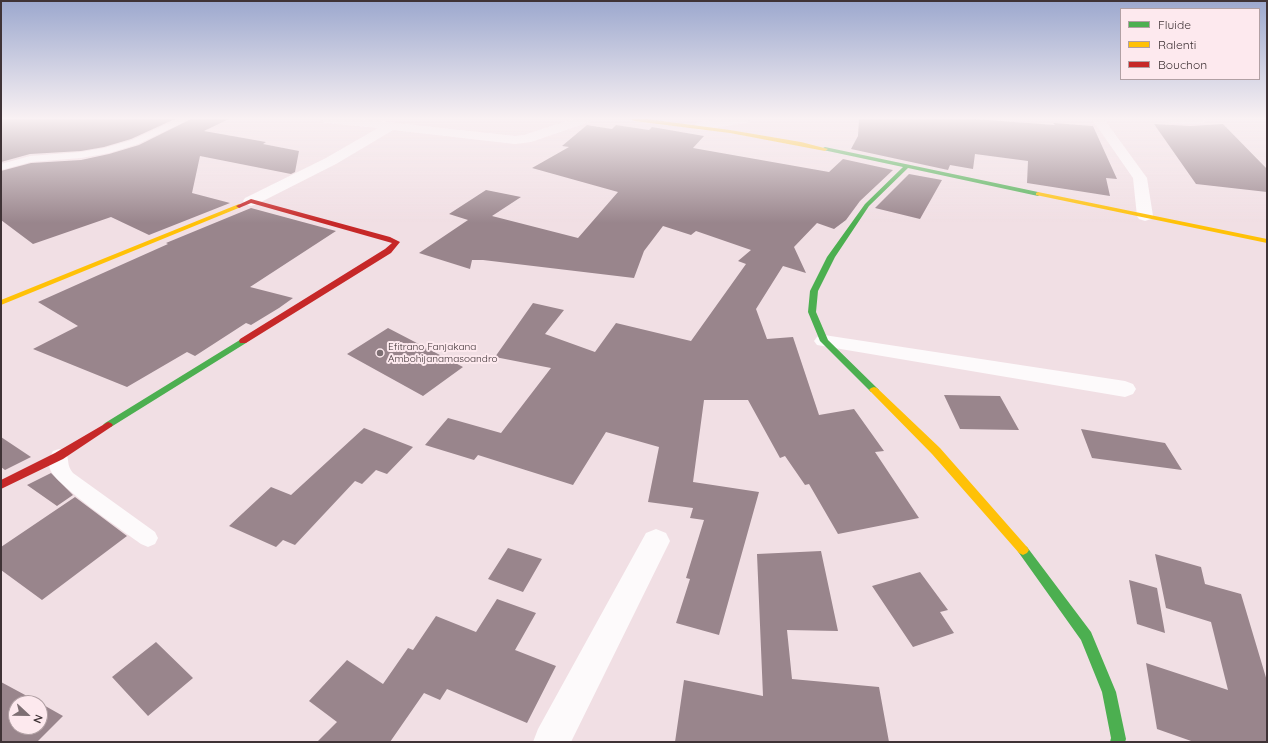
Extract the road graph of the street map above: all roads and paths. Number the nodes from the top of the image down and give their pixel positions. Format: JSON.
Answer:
{"nodes":[{"id":1,"x":89,"y":154,"type":"edge"},
{"id":2,"x":344,"y":154,"type":"edge"},
{"id":3,"x":849,"y":154,"type":"edge"},
{"id":4,"x":1123,"y":154,"type":"edge"},
{"id":5,"x":1,"y":167,"type":"edge"},
{"id":6,"x":906,"y":167,"type":"junction"},
{"id":7,"x":251,"y":201,"type":"junction"},
{"id":8,"x":1145,"y":216,"type":"junction"},
{"id":9,"x":1267,"y":241,"type":"edge"},
{"id":10,"x":1,"y":304,"type":"edge"},
{"id":11,"x":824,"y":340,"type":"junction"},
{"id":12,"x":1125,"y":390,"type":"dead end"},
{"id":13,"x":59,"y":456,"type":"junction"},
{"id":14,"x":1,"y":485,"type":"edge"},
{"id":15,"x":148,"y":538,"type":"dead end"},
{"id":16,"x":656,"y":541,"type":"dead end"},
{"id":17,"x":551,"y":742,"type":"edge"},
{"id":18,"x":1117,"y":742,"type":"edge"}],
"edges":[{"from":1,"to":5,"type":"lane"},
{"from":2,"to":7,"type":"street"},
{"from":3,"to":6,"type":"street"},
{"from":4,"to":8,"type":"street"},
{"from":6,"to":8,"type":"street"},
{"from":6,"to":11,"type":"street"},
{"from":7,"to":10,"type":"street"},
{"from":7,"to":13,"type":"street"},
{"from":8,"to":9,"type":"street"},
{"from":11,"to":12,"type":"street"},
{"from":11,"to":18,"type":"street"},
{"from":13,"to":14,"type":"street"},
{"from":13,"to":15,"type":"lane"},
{"from":16,"to":17,"type":"street"}]}
